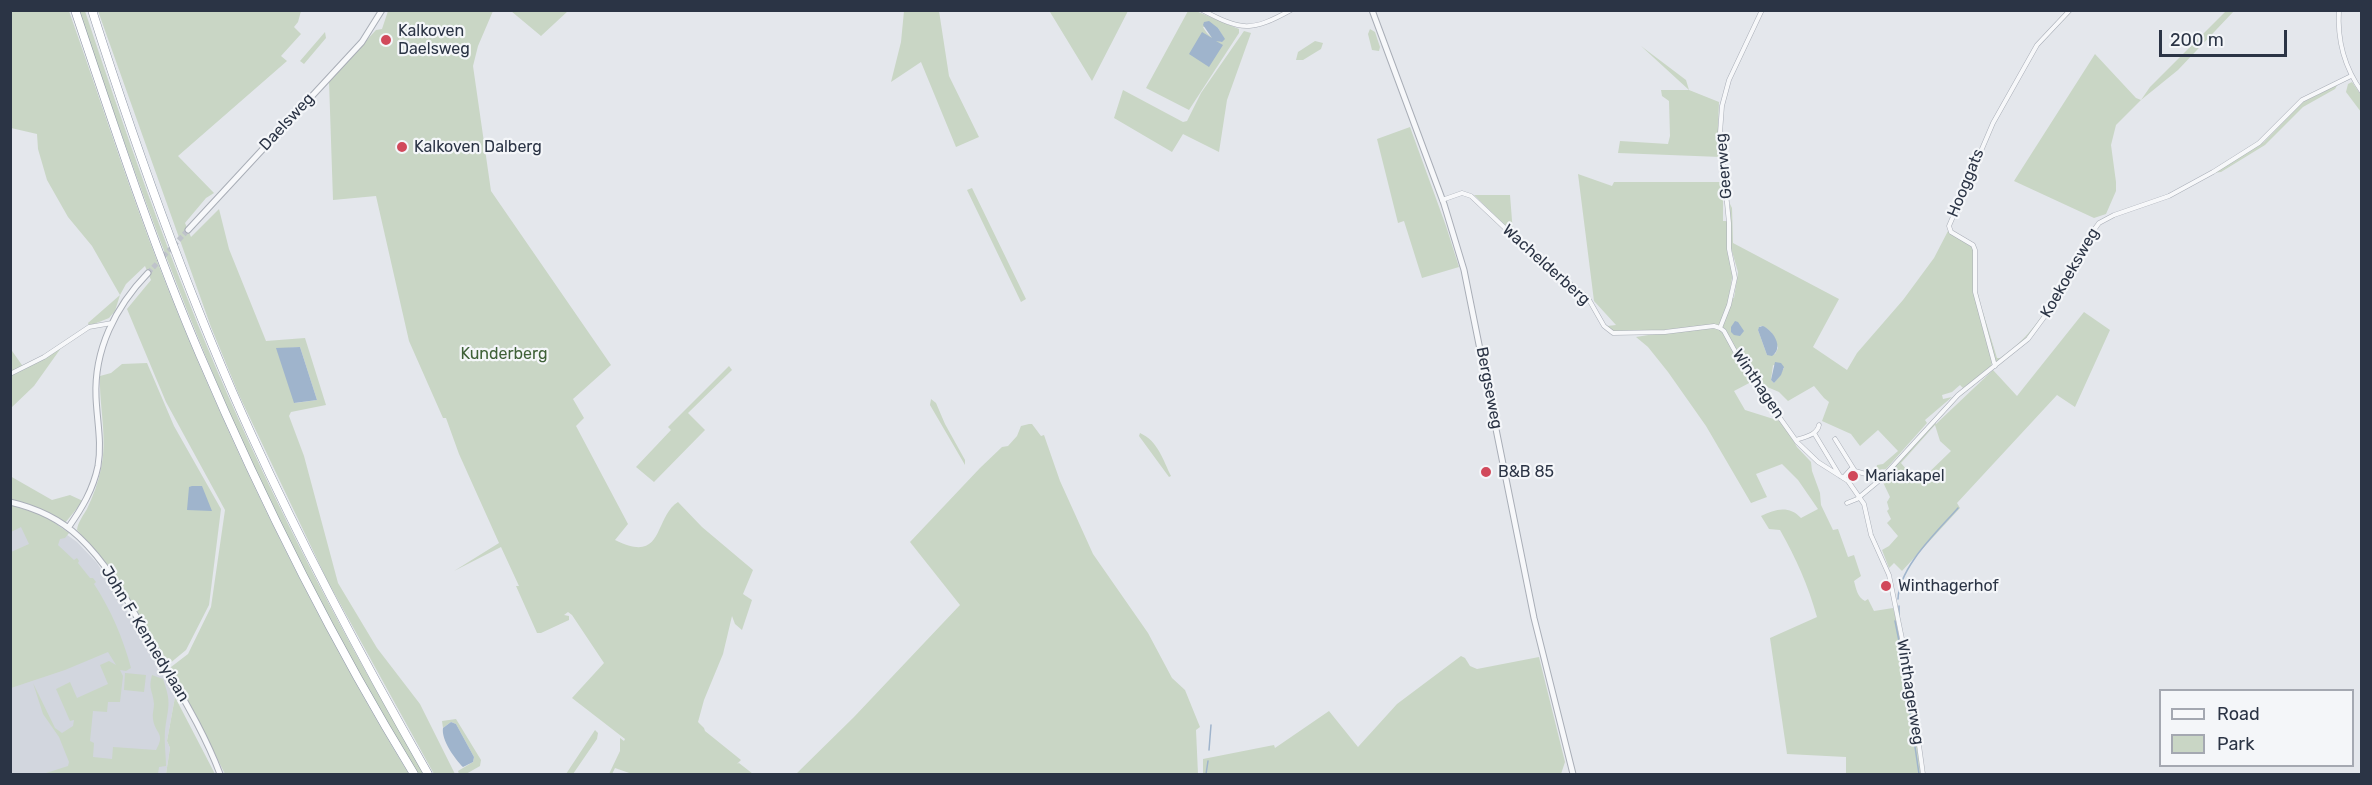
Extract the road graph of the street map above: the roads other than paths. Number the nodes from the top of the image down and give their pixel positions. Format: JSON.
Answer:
{"nodes":[{"id":1,"x":75,"y":10,"type":"edge"},
{"id":2,"x":92,"y":10,"type":"edge"},
{"id":3,"x":382,"y":10,"type":"edge"},
{"id":4,"x":1202,"y":10,"type":"edge"},
{"id":5,"x":1291,"y":10,"type":"edge"},
{"id":6,"x":1372,"y":10,"type":"edge"},
{"id":7,"x":1762,"y":10,"type":"edge"},
{"id":8,"x":2070,"y":10,"type":"edge"},
{"id":9,"x":2339,"y":10,"type":"edge"},
{"id":10,"x":1282,"y":13,"type":"edge"},
{"id":11,"x":2351,"y":75,"type":"junction"},
{"id":12,"x":2361,"y":92,"type":"edge"},
{"id":13,"x":1442,"y":200,"type":"junction"},
{"id":14,"x":188,"y":230,"type":"tunnel mouth"},
{"id":15,"x":148,"y":273,"type":"tunnel mouth"},
{"id":16,"x":112,"y":322,"type":"junction"},
{"id":17,"x":1720,"y":328,"type":"junction"},
{"id":18,"x":1995,"y":366,"type":"junction"},
{"id":19,"x":10,"y":374,"type":"edge"},
{"id":20,"x":1819,"y":425,"type":"dead end"},
{"id":21,"x":1814,"y":433,"type":"junction"},
{"id":22,"x":1835,"y":439,"type":"dead end"},
{"id":23,"x":1796,"y":440,"type":"junction"},
{"id":24,"x":1852,"y":468,"type":"junction"},
{"id":25,"x":1842,"y":477,"type":"junction"},
{"id":26,"x":1881,"y":478,"type":"junction"},
{"id":27,"x":1860,"y":497,"type":"junction"},
{"id":28,"x":10,"y":502,"type":"edge"},
{"id":29,"x":1847,"y":503,"type":"dead end"},
{"id":30,"x":68,"y":528,"type":"junction"},
{"id":31,"x":1895,"y":611,"type":"joint"},
{"id":32,"x":220,"y":774,"type":"edge"},
{"id":33,"x":414,"y":774,"type":"edge"},
{"id":34,"x":428,"y":774,"type":"edge"},
{"id":35,"x":1573,"y":774,"type":"edge"},
{"id":36,"x":1923,"y":774,"type":"edge"}],
"edges":[{"from":1,"to":33,"type":"highway"},
{"from":2,"to":34,"type":"highway"},
{"from":3,"to":14,"type":"street","name":"Daelsweg"},
{"from":4,"to":10,"type":"street"},
{"from":5,"to":10,"type":"street"},
{"from":6,"to":13,"type":"street","name":"Bergseweg"},
{"from":7,"to":17,"type":"street","name":"Geerweg"},
{"from":8,"to":18,"type":"street","name":"Hooggats"},
{"from":9,"to":11,"type":"street"},
{"from":11,"to":12,"type":"street"},
{"from":11,"to":18,"type":"street","name":"Koekoeksweg"},
{"from":13,"to":17,"type":"street","name":"Wachelderberg"},
{"from":13,"to":35,"type":"street","name":"Bergseweg"},
{"from":15,"to":16,"type":"street"},
{"from":16,"to":19,"type":"street"},
{"from":16,"to":30,"type":"street"},
{"from":17,"to":23,"type":"street","name":"Winthagen"},
{"from":18,"to":26,"type":"street","name":"Koekoeksweg"},
{"from":20,"to":21,"type":"street"},
{"from":21,"to":23,"type":"street"},
{"from":21,"to":25,"type":"street","name":"Winthagen"},
{"from":22,"to":24,"type":"street"},
{"from":23,"to":25,"type":"street","name":"Winthagen"},
{"from":24,"to":25,"type":"street"},
{"from":24,"to":26,"type":"street"},
{"from":25,"to":27,"type":"street","name":"Winthagen"},
{"from":26,"to":27,"type":"street"},
{"from":27,"to":29,"type":"street"},
{"from":27,"to":31,"type":"street","name":"Winthagen"},
{"from":28,"to":30,"type":"street","name":"John F. Kennedylaan"},
{"from":30,"to":32,"type":"street","name":"John F. Kennedylaan"},
{"from":31,"to":36,"type":"street","name":"Winthagerweg"}]}
